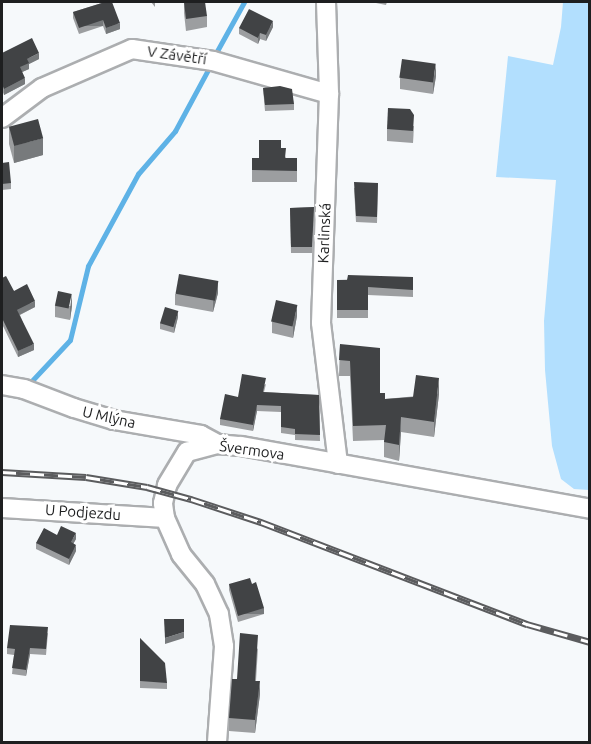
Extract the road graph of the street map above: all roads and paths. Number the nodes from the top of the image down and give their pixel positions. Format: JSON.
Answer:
{"nodes":[{"id":1,"x":326,"y":2,"type":"edge"},
{"id":2,"x":329,"y":94,"type":"junction"},
{"id":3,"x":2,"y":118,"type":"edge"},
{"id":4,"x":17,"y":388,"type":"edge"},
{"id":5,"x":217,"y":444,"type":"junction"},
{"id":6,"x":338,"y":464,"type":"junction"},
{"id":7,"x":2,"y":508,"type":"edge"},
{"id":8,"x":590,"y":509,"type":"edge"},
{"id":9,"x":165,"y":518,"type":"junction"},
{"id":10,"x":217,"y":742,"type":"edge"}],
"edges":[{"from":1,"to":2,"type":"street","name":"Karlinská"},
{"from":2,"to":3,"type":"street","name":"V Závětří"},
{"from":2,"to":6,"type":"street","name":"Karlinská"},
{"from":4,"to":5,"type":"street","name":"U Mlýna"},
{"from":5,"to":6,"type":"street","name":"Švermova"},
{"from":5,"to":9,"type":"street","name":"Švermova"},
{"from":6,"to":8,"type":"street","name":"Švermova"},
{"from":7,"to":9,"type":"street","name":"U Podjezdu"},
{"from":9,"to":10,"type":"street","name":"Švermova"}]}
